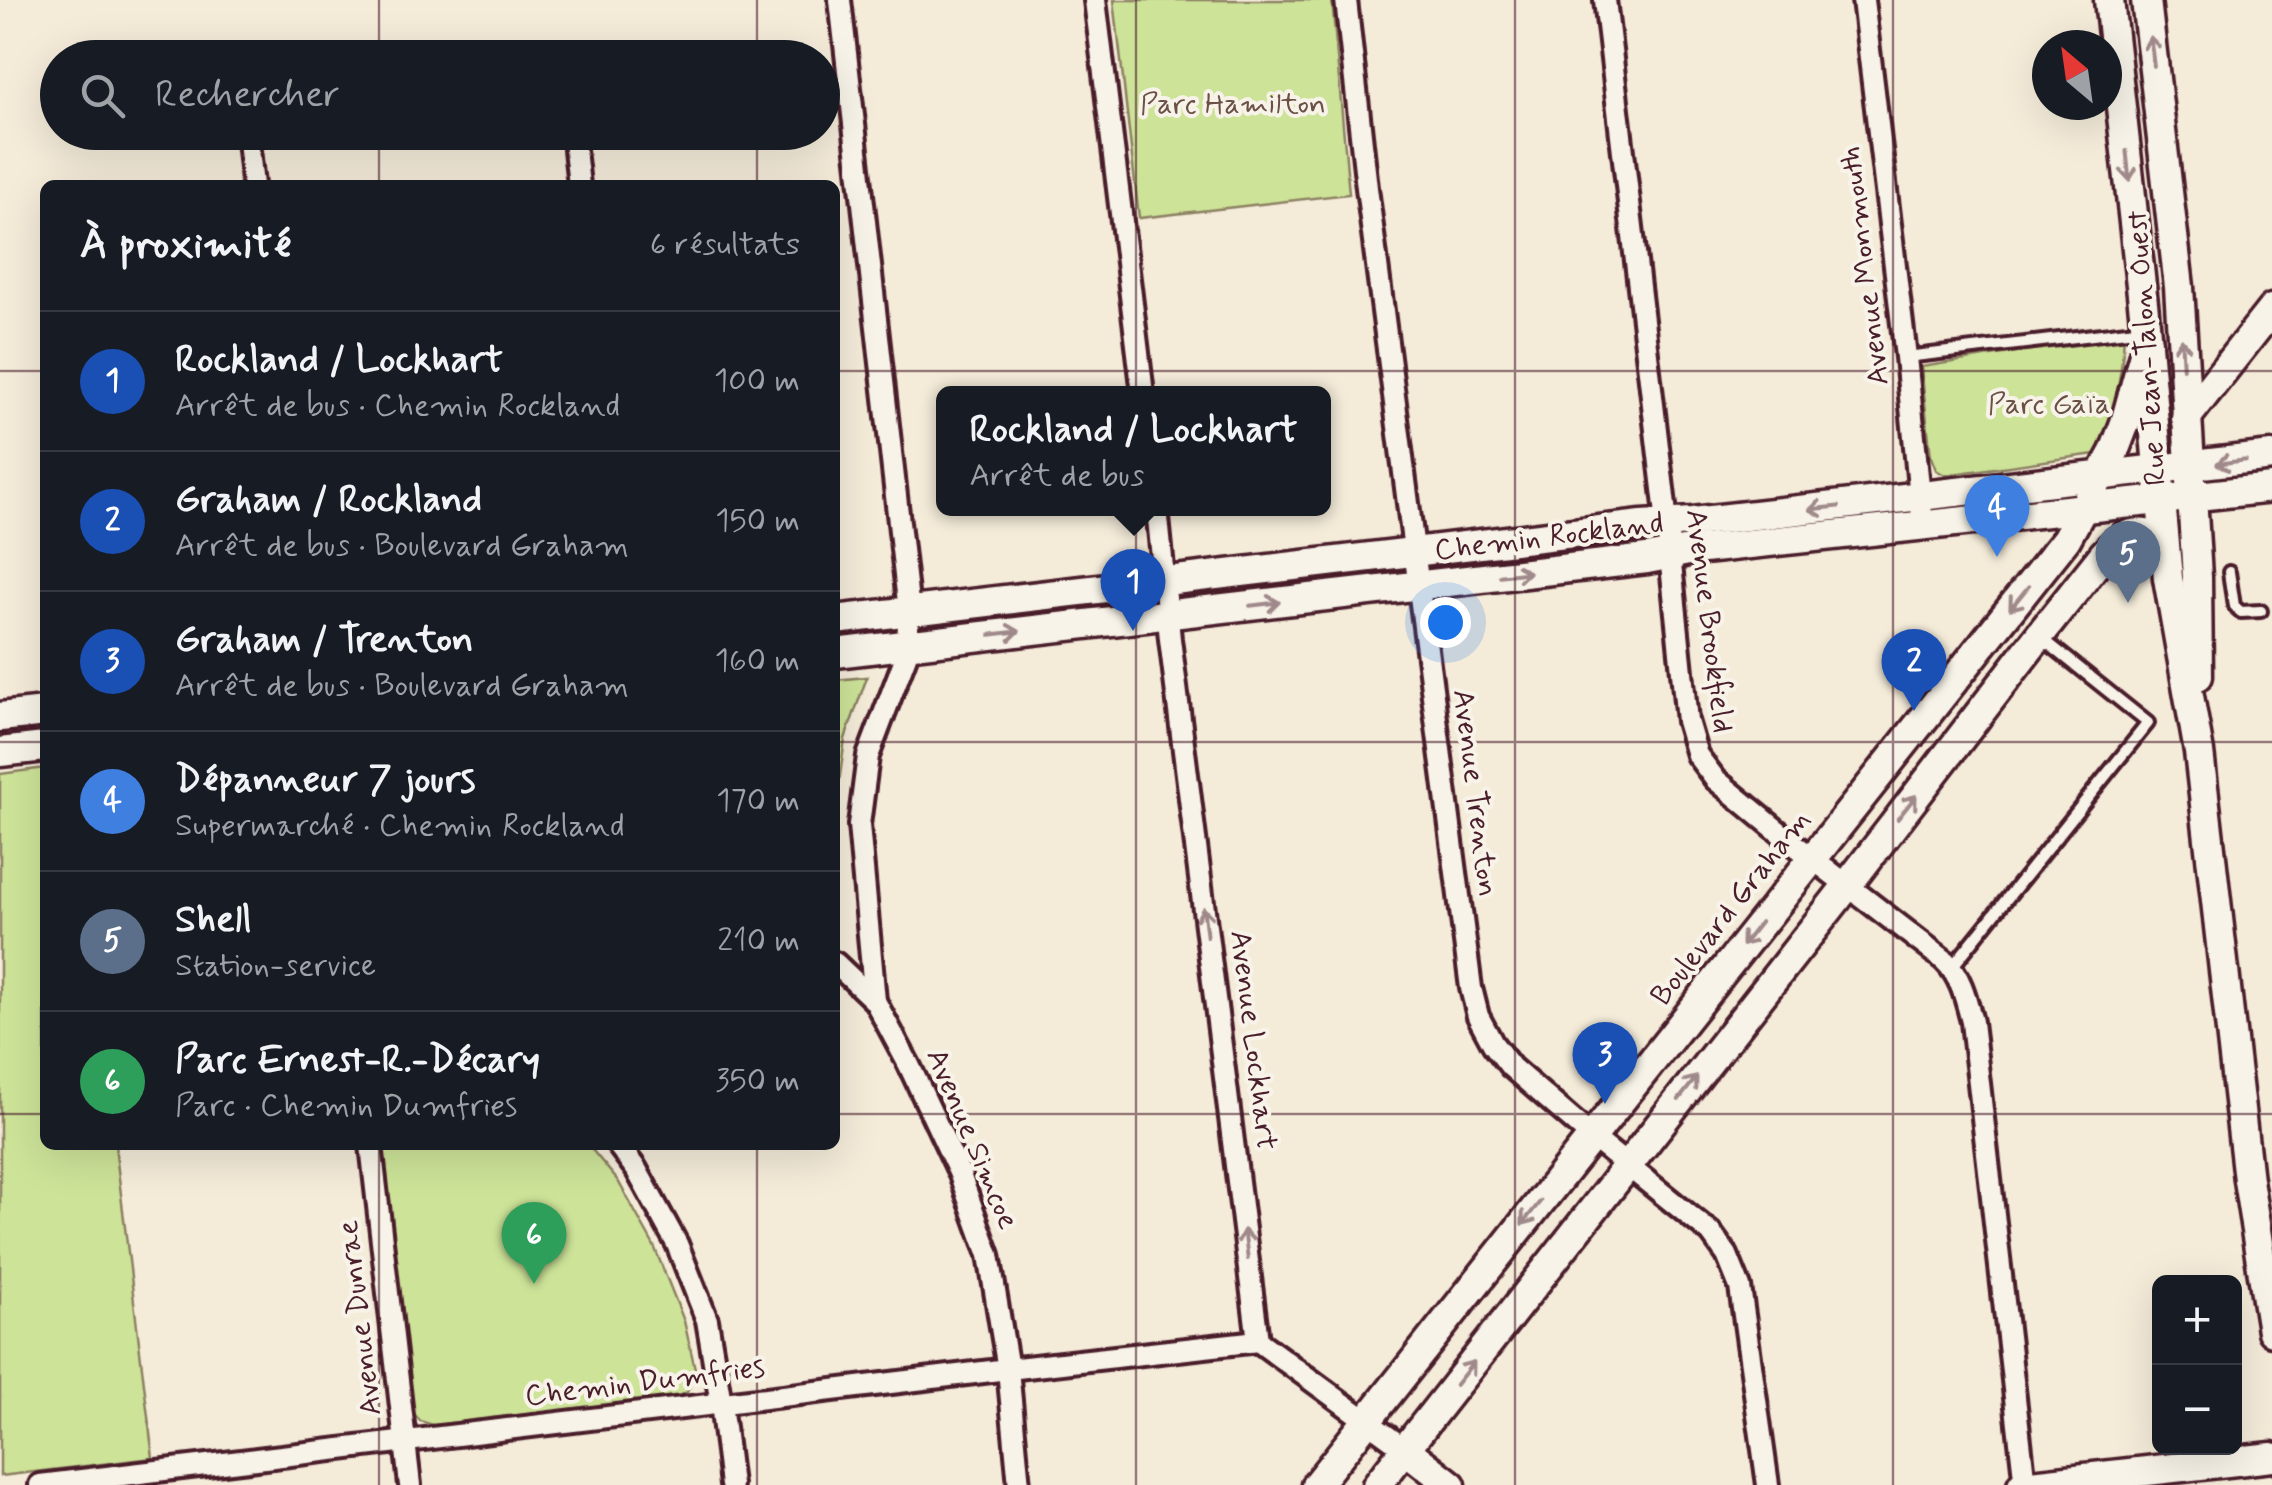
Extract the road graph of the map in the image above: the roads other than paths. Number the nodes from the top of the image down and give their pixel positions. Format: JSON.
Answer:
{"nodes":[{"id":1,"x":840,"y":0,"type":"edge"},
{"id":2,"x":1095,"y":0,"type":"edge"},
{"id":3,"x":1346,"y":0,"type":"edge"},
{"id":4,"x":1605,"y":0,"type":"edge"},
{"id":5,"x":1863,"y":0,"type":"edge"},
{"id":6,"x":2110,"y":0,"type":"edge"},
{"id":7,"x":2146,"y":0,"type":"edge"},
{"id":8,"x":248,"y":150,"type":"edge"},
{"id":9,"x":575,"y":150,"type":"edge"},
{"id":10,"x":252,"y":180,"type":"edge"},
{"id":11,"x":578,"y":180,"type":"edge"},
{"id":12,"x":2272,"y":309,"type":"edge"},
{"id":13,"x":2146,"y":336,"type":"junction"},
{"id":14,"x":1906,"y":356,"type":"junction"},
{"id":15,"x":1142,"y":386,"type":"edge"},
{"id":16,"x":2186,"y":418,"type":"junction"},
{"id":17,"x":2272,"y":456,"type":"edge"},
{"id":18,"x":2190,"y":466,"type":"junction"},
{"id":19,"x":2159,"y":470,"type":"junction"},
{"id":20,"x":2101,"y":477,"type":"junction"},
{"id":21,"x":2272,"y":488,"type":"edge"},
{"id":22,"x":1921,"y":497,"type":"junction"},
{"id":23,"x":2191,"y":498,"type":"junction"},
{"id":24,"x":2161,"y":501,"type":"junction"},
{"id":25,"x":2083,"y":510,"type":"junction"},
{"id":26,"x":1157,"y":516,"type":"edge"},
{"id":27,"x":2017,"y":516,"type":"junction"},
{"id":28,"x":1667,"y":524,"type":"junction"},
{"id":29,"x":1923,"y":526,"type":"junction"},
{"id":30,"x":2163,"y":538,"type":"junction"},
{"id":31,"x":2066,"y":539,"type":"junction"},
{"id":32,"x":1414,"y":552,"type":"junction"},
{"id":33,"x":1670,"y":555,"type":"junction"},
{"id":34,"x":2096,"y":564,"type":"junction"},
{"id":35,"x":2045,"y":566,"type":"junction"},
{"id":36,"x":2229,"y":572,"type":"dead end"},
{"id":37,"x":1164,"y":582,"type":"junction"},
{"id":38,"x":1418,"y":586,"type":"junction"},
{"id":39,"x":909,"y":611,"type":"junction"},
{"id":40,"x":2261,"y":611,"type":"dead end"},
{"id":41,"x":1168,"y":615,"type":"junction"},
{"id":42,"x":840,"y":619,"type":"edge"},
{"id":43,"x":2038,"y":636,"type":"junction"},
{"id":44,"x":908,"y":644,"type":"junction"},
{"id":45,"x":840,"y":652,"type":"edge"},
{"id":46,"x":40,"y":713,"type":"edge"},
{"id":47,"x":0,"y":718,"type":"edge"},
{"id":48,"x":40,"y":747,"type":"edge"},
{"id":49,"x":0,"y":752,"type":"edge"},
{"id":50,"x":2199,"y":752,"type":"junction"},
{"id":51,"x":1812,"y":858,"type":"junction"},
{"id":52,"x":1848,"y":884,"type":"junction"},
{"id":53,"x":1952,"y":967,"type":"junction"},
{"id":54,"x":840,"y":968,"type":"edge"},
{"id":55,"x":875,"y":1001,"type":"junction"},
{"id":56,"x":1592,"y":1137,"type":"junction"},
{"id":57,"x":371,"y":1150,"type":"edge"},
{"id":58,"x":622,"y":1150,"type":"edge"},
{"id":59,"x":1628,"y":1165,"type":"junction"},
{"id":60,"x":2272,"y":1331,"type":"edge"},
{"id":61,"x":1258,"y":1341,"type":"junction"},
{"id":62,"x":1008,"y":1369,"type":"junction"},
{"id":63,"x":721,"y":1403,"type":"junction"},
{"id":64,"x":1366,"y":1420,"type":"junction"},
{"id":65,"x":404,"y":1442,"type":"junction"},
{"id":66,"x":1405,"y":1449,"type":"junction"},
{"id":67,"x":2272,"y":1457,"type":"edge"},
{"id":68,"x":120,"y":1480,"type":"edge"},
{"id":69,"x":40,"y":1485,"type":"edge"},
{"id":70,"x":410,"y":1485,"type":"edge"},
{"id":71,"x":731,"y":1485,"type":"edge"},
{"id":72,"x":1019,"y":1485,"type":"edge"},
{"id":73,"x":1316,"y":1485,"type":"edge"},
{"id":74,"x":1377,"y":1485,"type":"edge"},
{"id":75,"x":1450,"y":1485,"type":"edge"},
{"id":76,"x":1768,"y":1485,"type":"edge"},
{"id":77,"x":2025,"y":1485,"type":"edge"}],
"edges":[{"from":1,"to":39,"type":"street","name":"Avenue Simcoe"},
{"from":2,"to":15,"type":"street"},
{"from":3,"to":32,"type":"street","name":"Avenue Trenton"},
{"from":4,"to":28,"type":"street","name":"Avenue Brookfield"},
{"from":5,"to":14,"type":"street","name":"Avenue Monmouth"},
{"from":6,"to":13,"type":"street","name":"Rue Jean-Talon Ouest","one_way":true},
{"from":16,"to":7,"type":"street","name":"Rue Jean-Talon Ouest","one_way":true},
{"from":8,"to":10,"type":"street"},
{"from":9,"to":11,"type":"street"},
{"from":12,"to":16,"type":"street"},
{"from":13,"to":14,"type":"lane"},
{"from":13,"to":19,"type":"street","name":"Rue Jean-Talon Ouest"},
{"from":13,"to":20,"type":"street","name":"Boulevard Graham"},
{"from":14,"to":22,"type":"street","name":"Avenue Monmouth"},
{"from":16,"to":18,"type":"street","name":"Rue Jean-Talon Ouest"},
{"from":17,"to":18,"type":"street","name":"Chemin Rockland","one_way":true},
{"from":18,"to":19,"type":"street","name":"Chemin Rockland"},
{"from":18,"to":23,"type":"street","name":"Rue Jean-Talon Ouest"},
{"from":19,"to":20,"type":"street","name":"Chemin Rockland"},
{"from":19,"to":24,"type":"street","name":"Rue Jean-Talon Ouest"},
{"from":20,"to":22,"type":"street","name":"Chemin Rockland"},
{"from":20,"to":25,"type":"street","name":"Boulevard Graham"},
{"from":21,"to":23,"type":"street","name":"Chemin Rockland"},
{"from":22,"to":28,"type":"street","name":"Chemin Rockland","one_way":true},
{"from":22,"to":29,"type":"street","name":"Avenue Monmouth"},
{"from":23,"to":24,"type":"street","name":"Chemin Rockland"},
{"from":23,"to":50,"type":"street","name":"Rue Jean-Talon Ouest"},
{"from":24,"to":25,"type":"street","name":"Chemin Rockland"},
{"from":24,"to":30,"type":"street","name":"Rue Jean-Talon Ouest"},
{"from":25,"to":27,"type":"street","name":"Chemin Rockland"},
{"from":25,"to":31,"type":"street","name":"Boulevard Graham"},
{"from":26,"to":37,"type":"street","name":"Avenue Lockhart"},
{"from":27,"to":29,"type":"street","name":"Chemin Rockland"},
{"from":27,"to":35,"type":"street"},
{"from":28,"to":32,"type":"street","name":"Chemin Rockland"},
{"from":28,"to":33,"type":"street","name":"Avenue Brookfield"},
{"from":29,"to":33,"type":"street","name":"Chemin Rockland"},
{"from":30,"to":34,"type":"street"},
{"from":30,"to":50,"type":"street","name":"Rue Jean-Talon Ouest"},
{"from":31,"to":34,"type":"street"},
{"from":31,"to":35,"type":"street","name":"Boulevard Graham"},
{"from":32,"to":37,"type":"street","name":"Chemin Rockland"},
{"from":32,"to":38,"type":"street","name":"Avenue Trenton"},
{"from":38,"to":33,"type":"street","name":"Chemin Rockland","one_way":true},
{"from":33,"to":51,"type":"street","name":"Avenue Brookfield"},
{"from":34,"to":43,"type":"street"},
{"from":35,"to":51,"type":"street","name":"Boulevard Graham","one_way":true},
{"from":36,"to":40,"type":"lane"},
{"from":37,"to":39,"type":"street","name":"Chemin Rockland"},
{"from":37,"to":41,"type":"street","name":"Avenue Lockhart"},
{"from":41,"to":38,"type":"street","name":"Chemin Rockland","one_way":true},
{"from":38,"to":56,"type":"street","name":"Avenue Trenton"},
{"from":39,"to":42,"type":"street","name":"Chemin Rockland"},
{"from":39,"to":44,"type":"street","name":"Avenue Simcoe"},
{"from":44,"to":41,"type":"street","name":"Chemin Rockland","one_way":true},
{"from":61,"to":41,"type":"street","name":"Avenue Lockhart","one_way":true},
{"from":52,"to":43,"type":"street","one_way":true},
{"from":43,"to":53,"type":"lane"},
{"from":44,"to":45,"type":"street","name":"Chemin Rockland"},
{"from":44,"to":55,"type":"street","name":"Avenue Simcoe"},
{"from":46,"to":47,"type":"street"},
{"from":48,"to":49,"type":"street"},
{"from":50,"to":60,"type":"street","name":"Rue Jean-Talon Ouest"},
{"from":51,"to":52,"type":"street","name":"Avenue Brookfield"},
{"from":51,"to":56,"type":"street","name":"Boulevard Graham","one_way":true},
{"from":52,"to":53,"type":"street","name":"Avenue Brookfield"},
{"from":59,"to":52,"type":"street","one_way":true},
{"from":53,"to":77,"type":"street"},
{"from":54,"to":55,"type":"street","name":"Avenue Simcoe"},
{"from":55,"to":62,"type":"street","name":"Avenue Simcoe"},
{"from":56,"to":59,"type":"street","name":"Avenue Trenton"},
{"from":56,"to":64,"type":"street","name":"Boulevard Graham","one_way":true},
{"from":57,"to":65,"type":"street","name":"Avenue Dunrae"},
{"from":58,"to":63,"type":"street"},
{"from":66,"to":59,"type":"street","one_way":true},
{"from":59,"to":76,"type":"street","name":"Avenue Trenton"},
{"from":61,"to":62,"type":"street","name":"Chemin Dumfries"},
{"from":61,"to":64,"type":"street"},
{"from":62,"to":63,"type":"street","name":"Chemin Dumfries"},
{"from":62,"to":72,"type":"street","name":"Avenue Simcoe"},
{"from":63,"to":65,"type":"street","name":"Chemin Dumfries"},
{"from":63,"to":71,"type":"street"},
{"from":64,"to":66,"type":"street"},
{"from":64,"to":73,"type":"street","name":"Boulevard Graham"},
{"from":65,"to":68,"type":"street","name":"Chemin Dumfries"},
{"from":65,"to":70,"type":"street","name":"Avenue Dunrae"},
{"from":66,"to":74,"type":"street"},
{"from":66,"to":75,"type":"street"},
{"from":67,"to":77,"type":"street"},
{"from":68,"to":69,"type":"street","name":"Chemin Dumfries"}]}
